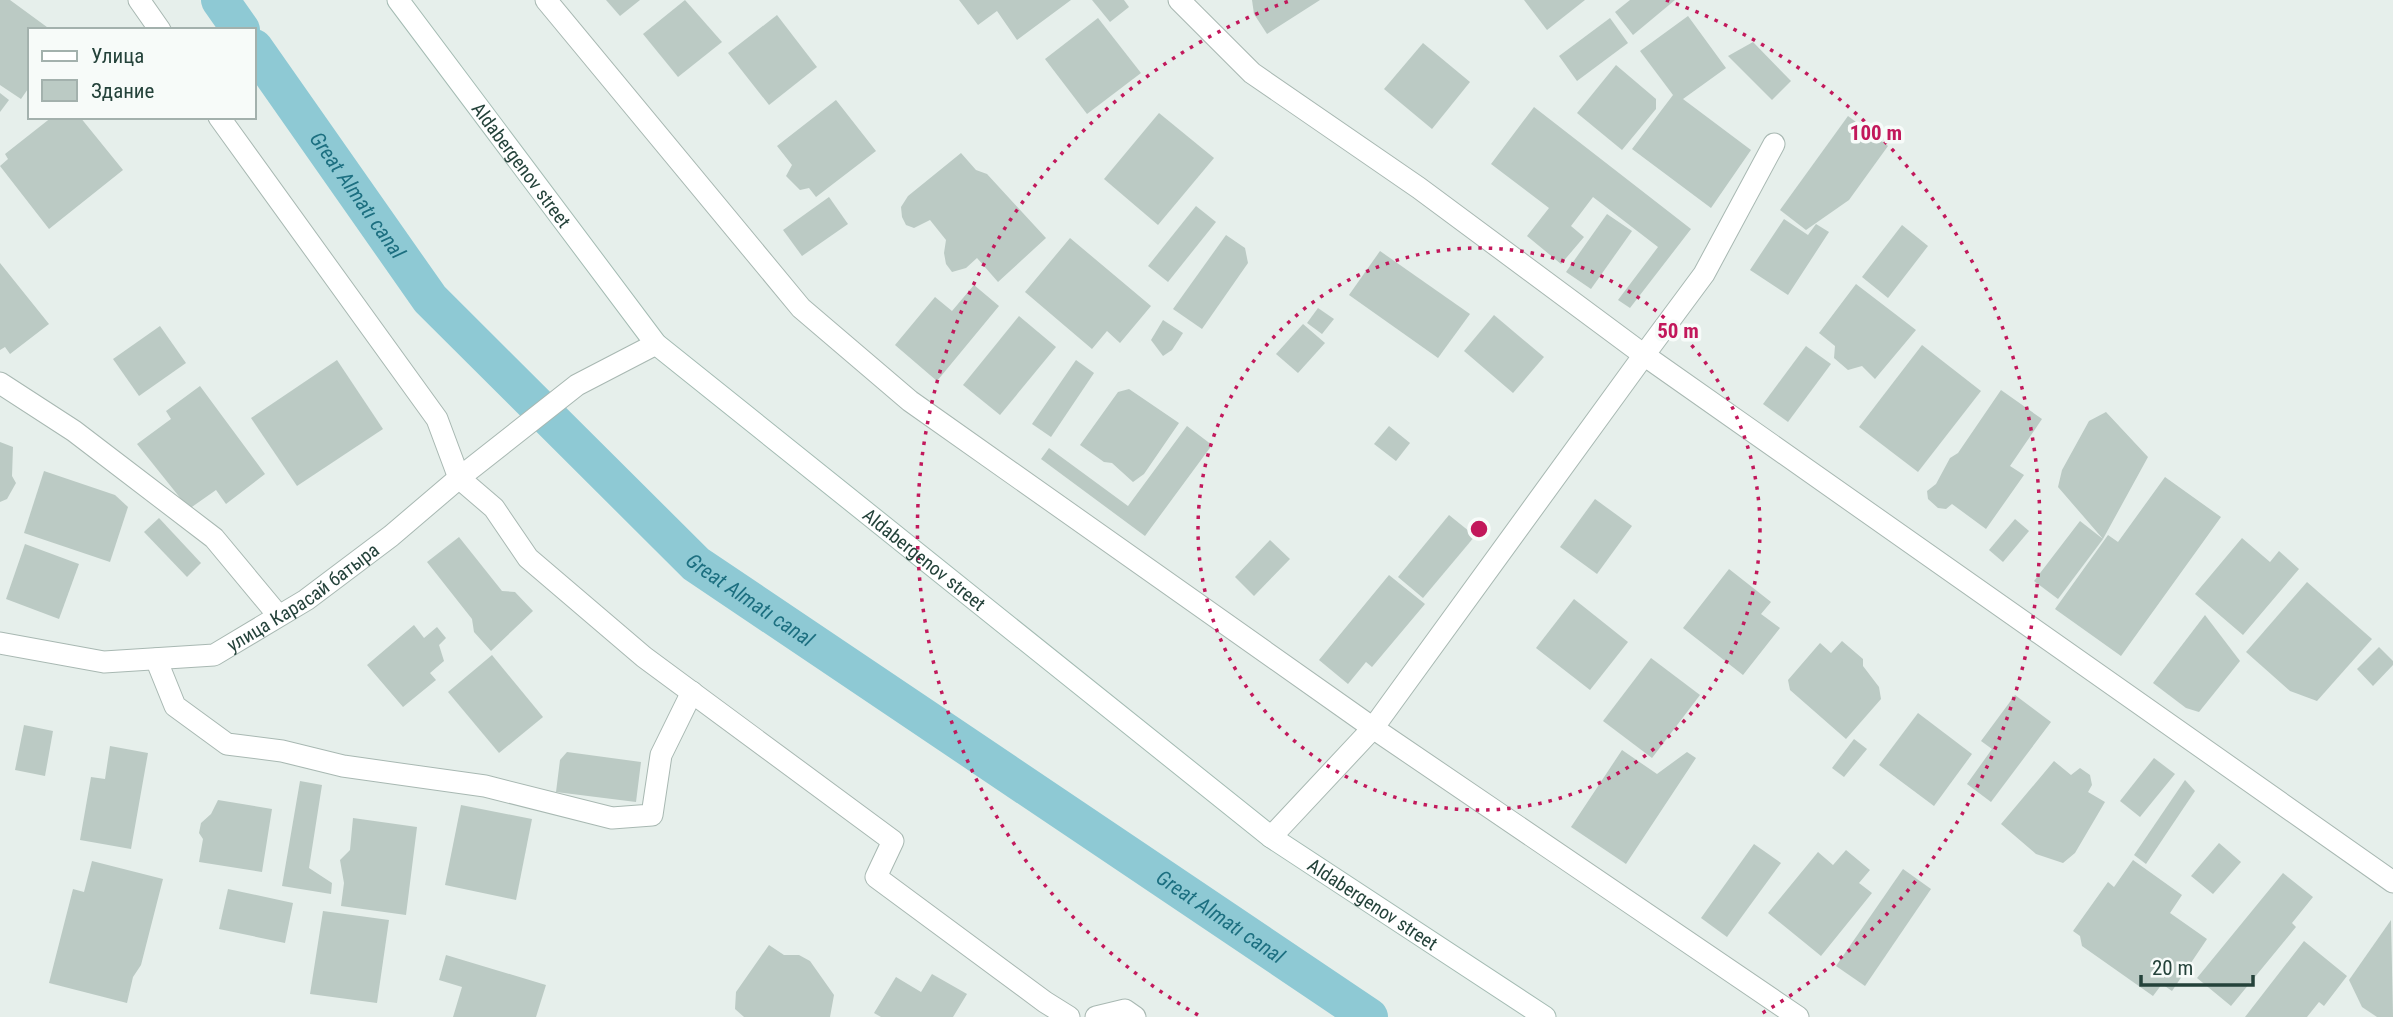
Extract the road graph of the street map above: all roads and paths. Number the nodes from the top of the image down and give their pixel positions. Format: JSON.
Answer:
{"nodes":[{"id":1,"x":139,"y":0,"type":"edge"},
{"id":2,"x":398,"y":0,"type":"edge"},
{"id":3,"x":546,"y":0,"type":"edge"},
{"id":4,"x":1179,"y":0,"type":"edge"},
{"id":5,"x":159,"y":28,"type":"edge"},
{"id":6,"x":220,"y":119,"type":"edge"},
{"id":7,"x":1774,"y":144,"type":"dead end"},
{"id":8,"x":656,"y":344,"type":"junction"},
{"id":9,"x":1644,"y":355,"type":"junction"},
{"id":10,"x":0,"y":383,"type":"edge"},
{"id":11,"x":459,"y":478,"type":"junction"},
{"id":12,"x":278,"y":615,"type":"junction"},
{"id":13,"x":0,"y":643,"type":"edge"},
{"id":14,"x":156,"y":659,"type":"junction"},
{"id":15,"x":692,"y":692,"type":"junction"},
{"id":16,"x":1373,"y":728,"type":"junction"},
{"id":17,"x":1271,"y":837,"type":"junction"},
{"id":18,"x":2393,"y":882,"type":"edge"},
{"id":19,"x":1069,"y":1017,"type":"edge"},
{"id":20,"x":1096,"y":1017,"type":"edge"},
{"id":21,"x":1135,"y":1017,"type":"edge"},
{"id":22,"x":1545,"y":1017,"type":"edge"},
{"id":23,"x":1798,"y":1017,"type":"edge"}],
"edges":[{"from":1,"to":5,"type":"street"},
{"from":2,"to":8,"type":"street","name":"Aldabergenov street"},
{"from":3,"to":16,"type":"street"},
{"from":4,"to":9,"type":"street"},
{"from":6,"to":11,"type":"street"},
{"from":7,"to":9,"type":"street"},
{"from":8,"to":11,"type":"street","name":"улица Карасай батыра"},
{"from":8,"to":17,"type":"street","name":"Aldabergenov street"},
{"from":9,"to":16,"type":"street"},
{"from":9,"to":18,"type":"street"},
{"from":10,"to":12,"type":"street"},
{"from":11,"to":12,"type":"street","name":"улица Карасай батыра"},
{"from":11,"to":15,"type":"street"},
{"from":12,"to":14,"type":"street","name":"улица Карасай батыра"},
{"from":13,"to":14,"type":"street","name":"улица Карасай батыра"},
{"from":14,"to":15,"type":"street"},
{"from":15,"to":19,"type":"street"},
{"from":16,"to":17,"type":"street"},
{"from":16,"to":23,"type":"street"},
{"from":17,"to":22,"type":"street","name":"Aldabergenov street"},
{"from":20,"to":21,"type":"street"}]}
